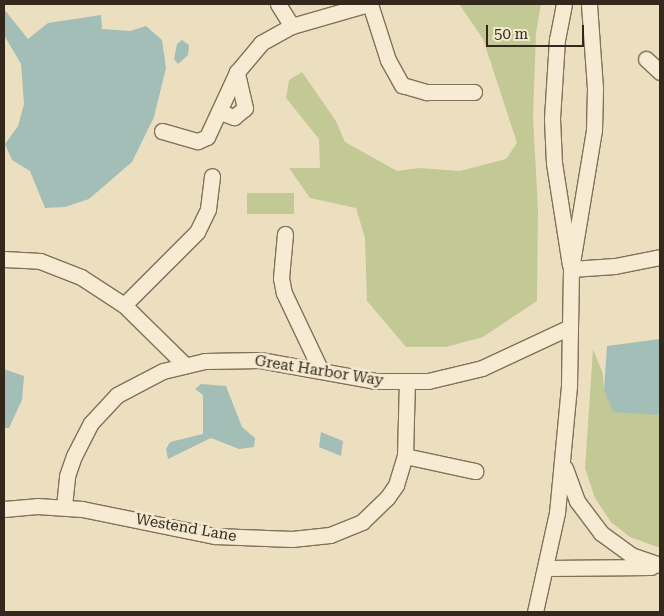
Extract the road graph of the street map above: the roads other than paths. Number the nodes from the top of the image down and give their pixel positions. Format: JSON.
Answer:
{"nodes":[{"id":1,"x":278,"y":4,"type":"edge"},
{"id":2,"x":369,"y":4,"type":"edge"},
{"id":3,"x":564,"y":4,"type":"edge"},
{"id":4,"x":589,"y":4,"type":"edge"},
{"id":5,"x":292,"y":26,"type":"junction"},
{"id":6,"x":646,"y":59,"type":"dead end"},
{"id":7,"x":237,"y":72,"type":"junction"},
{"id":8,"x":660,"y":72,"type":"edge"},
{"id":9,"x":474,"y":92,"type":"dead end"},
{"id":10,"x":220,"y":112,"type":"junction"},
{"id":11,"x":162,"y":132,"type":"dead end"},
{"id":12,"x":212,"y":176,"type":"dead end"},
{"id":13,"x":285,"y":234,"type":"dead end"},
{"id":14,"x":660,"y":257,"type":"edge"},
{"id":15,"x":4,"y":259,"type":"edge"},
{"id":16,"x":571,"y":269,"type":"junction"},
{"id":17,"x":124,"y":305,"type":"junction"},
{"id":18,"x":570,"y":327,"type":"junction"},
{"id":19,"x":185,"y":365,"type":"junction"},
{"id":20,"x":321,"y":372,"type":"junction"},
{"id":21,"x":407,"y":382,"type":"junction"},
{"id":22,"x":405,"y":456,"type":"junction"},
{"id":23,"x":563,"y":462,"type":"junction"},
{"id":24,"x":475,"y":471,"type":"dead end"},
{"id":25,"x":64,"y":506,"type":"junction"},
{"id":26,"x":4,"y":509,"type":"edge"},
{"id":27,"x":660,"y":566,"type":"edge"},
{"id":28,"x":547,"y":568,"type":"junction"},
{"id":29,"x":535,"y":612,"type":"edge"}],
"edges":[{"from":1,"to":5,"type":"street"},
{"from":2,"to":5,"type":"street"},
{"from":2,"to":9,"type":"street"},
{"from":3,"to":16,"type":"street"},
{"from":4,"to":16,"type":"street"},
{"from":5,"to":7,"type":"street"},
{"from":6,"to":8,"type":"street"},
{"from":7,"to":10,"type":"street"},
{"from":7,"to":10,"type":"street"},
{"from":10,"to":11,"type":"street"},
{"from":12,"to":17,"type":"street"},
{"from":13,"to":20,"type":"street"},
{"from":14,"to":16,"type":"street"},
{"from":15,"to":17,"type":"street"},
{"from":16,"to":18,"type":"street"},
{"from":17,"to":19,"type":"street"},
{"from":18,"to":21,"type":"street","name":"Great Harbor Way"},
{"from":18,"to":23,"type":"street"},
{"from":19,"to":20,"type":"street","name":"Great Harbor Way"},
{"from":19,"to":25,"type":"street","name":"Great Harbor Way"},
{"from":20,"to":21,"type":"street","name":"Great Harbor Way"},
{"from":21,"to":22,"type":"street","name":"Westend Lane"},
{"from":22,"to":24,"type":"street"},
{"from":22,"to":25,"type":"street","name":"Westend Lane"},
{"from":23,"to":27,"type":"street"},
{"from":23,"to":28,"type":"street"},
{"from":25,"to":26,"type":"street","name":"Westend Lane"},
{"from":27,"to":28,"type":"street"},
{"from":28,"to":29,"type":"street"}]}
